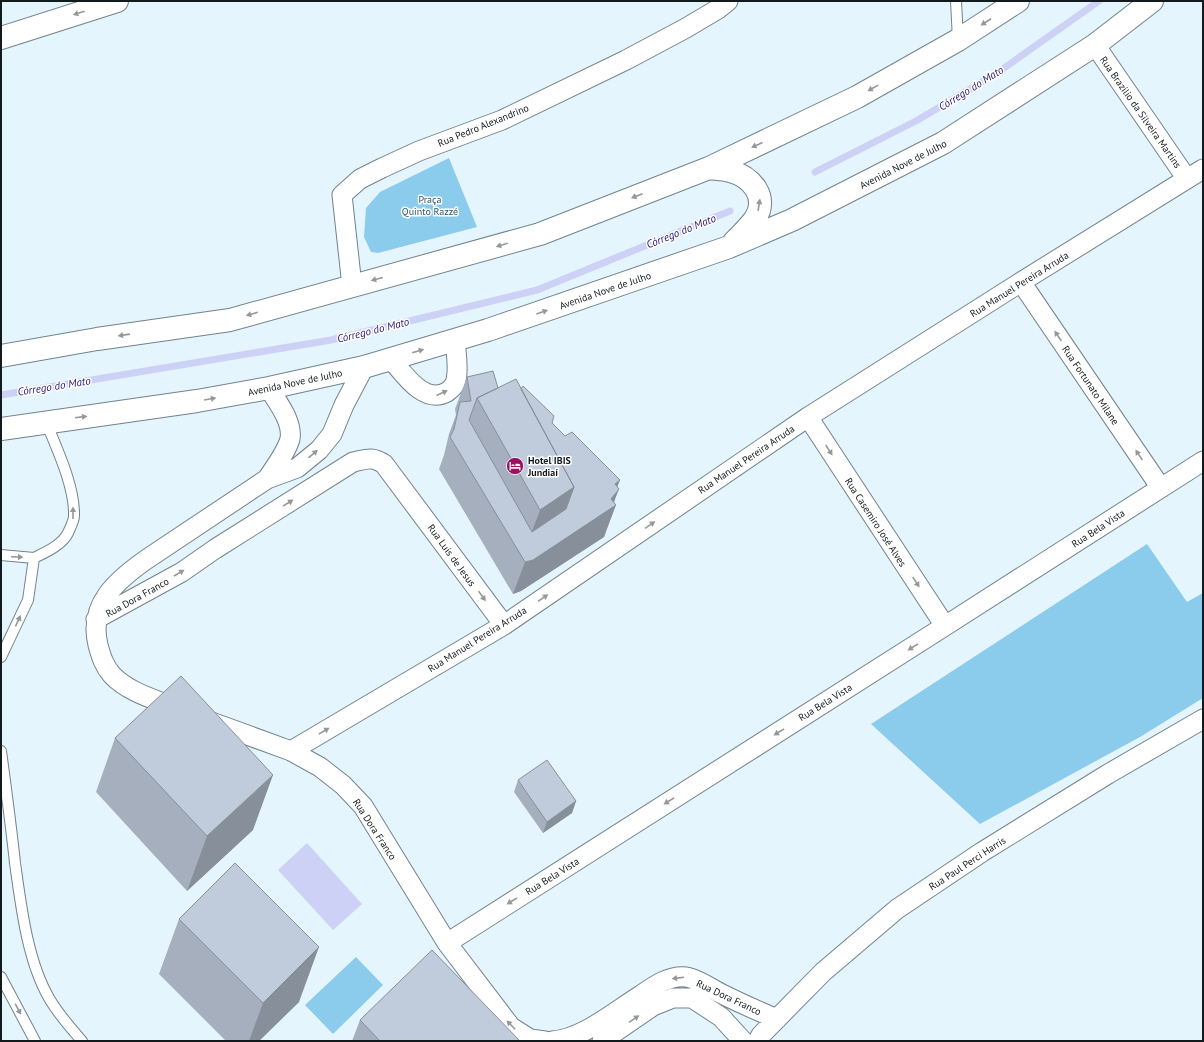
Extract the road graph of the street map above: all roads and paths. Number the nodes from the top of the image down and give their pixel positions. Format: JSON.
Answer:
{"nodes":[{"id":1,"x":116,"y":1,"type":"edge"},
{"id":2,"x":728,"y":1,"type":"edge"},
{"id":3,"x":956,"y":1,"type":"edge"},
{"id":4,"x":1018,"y":1,"type":"edge"},
{"id":5,"x":1152,"y":1,"type":"edge"},
{"id":6,"x":1,"y":38,"type":"edge"},
{"id":7,"x":958,"y":40,"type":"junction"},
{"id":8,"x":1095,"y":45,"type":"junction"},
{"id":9,"x":709,"y":168,"type":"junction"},
{"id":10,"x":1195,"y":174,"type":"edge"},
{"id":11,"x":729,"y":247,"type":"junction"},
{"id":12,"x":1021,"y":282,"type":"junction"},
{"id":13,"x":352,"y":286,"type":"junction"},
{"id":14,"x":455,"y":340,"type":"junction"},
{"id":15,"x":1,"y":356,"type":"edge"},
{"id":16,"x":391,"y":359,"type":"junction"},
{"id":17,"x":364,"y":366,"type":"junction"},
{"id":18,"x":268,"y":388,"type":"junction"},
{"id":19,"x":808,"y":418,"type":"junction"},
{"id":20,"x":46,"y":422,"type":"junction"},
{"id":21,"x":1,"y":429,"type":"edge"},
{"id":22,"x":1203,"y":460,"type":"edge"},
{"id":23,"x":267,"y":479,"type":"junction"},
{"id":24,"x":401,"y":485,"type":"joint"},
{"id":25,"x":1161,"y":488,"type":"junction"},
{"id":26,"x":1,"y":555,"type":"edge"},
{"id":27,"x":34,"y":558,"type":"junction"},
{"id":28,"x":96,"y":619,"type":"junction"},
{"id":29,"x":504,"y":625,"type":"junction"},
{"id":30,"x":946,"y":626,"type":"junction"},
{"id":31,"x":1,"y":656,"type":"edge"},
{"id":32,"x":1203,"y":718,"type":"edge"},
{"id":33,"x":1,"y":751,"type":"edge"},
{"id":34,"x":291,"y":751,"type":"junction"},
{"id":35,"x":447,"y":943,"type":"junction"},
{"id":36,"x":1,"y":977,"type":"edge"},
{"id":37,"x":777,"y":1019,"type":"junction"},
{"id":38,"x":35,"y":1041,"type":"edge"},
{"id":39,"x":82,"y":1041,"type":"edge"},
{"id":40,"x":506,"y":1041,"type":"edge"},
{"id":41,"x":545,"y":1041,"type":"edge"},
{"id":42,"x":552,"y":1041,"type":"edge"},
{"id":43,"x":602,"y":1041,"type":"edge"},
{"id":44,"x":743,"y":1041,"type":"edge"},
{"id":45,"x":758,"y":1041,"type":"edge"}],
"edges":[{"from":1,"to":6,"type":"main road","one_way":true},
{"from":2,"to":13,"type":"street","name":"Rua Pedro Alexandrino"},
{"from":3,"to":7,"type":"lane"},
{"from":4,"to":7,"type":"main road","one_way":true},
{"from":5,"to":8,"type":"main road","name":"Avenida Nove de Julho"},
{"from":7,"to":9,"type":"main road","one_way":true},
{"from":8,"to":10,"type":"street","name":"Rua Brazilio da Silveira Martins"},
{"from":8,"to":11,"type":"main road","name":"Avenida Nove de Julho"},
{"from":11,"to":9,"type":"main road","one_way":true},
{"from":9,"to":13,"type":"main road","one_way":true},
{"from":10,"to":12,"type":"street","name":"Rua Manuel Pereira Arruda"},
{"from":14,"to":11,"type":"main road","name":"Avenida Nove de Julho","one_way":true},
{"from":12,"to":19,"type":"street","name":"Rua Manuel Pereira Arruda"},
{"from":25,"to":12,"type":"street","name":"Rua Fortunato Milane","one_way":true},
{"from":13,"to":15,"type":"main road","one_way":true},
{"from":16,"to":14,"type":"main road","name":"Avenida Nove de Julho","one_way":true},
{"from":16,"to":14,"type":"street","one_way":true},
{"from":16,"to":17,"type":"main road","name":"Avenida Nove de Julho"},
{"from":17,"to":18,"type":"main road","name":"Avenida Nove de Julho"},
{"from":23,"to":17,"type":"street","one_way":true},
{"from":20,"to":18,"type":"main road","name":"Avenida Nove de Julho","one_way":true},
{"from":18,"to":23,"type":"street"},
{"from":29,"to":19,"type":"street","name":"Rua Manuel Pereira Arruda","one_way":true},
{"from":19,"to":30,"type":"street","name":"Rua Casemiro José Alves","one_way":true},
{"from":20,"to":21,"type":"main road","name":"Avenida Nove de Julho"},
{"from":27,"to":20,"type":"lane","one_way":true},
{"from":22,"to":25,"type":"street","name":"Rua Bela Vista"},
{"from":23,"to":28,"type":"street"},
{"from":28,"to":24,"type":"street","name":"Rua Dora Franco","one_way":true},
{"from":24,"to":29,"type":"street","name":"Rua Luís de Jesus","one_way":true},
{"from":25,"to":30,"type":"street","name":"Rua Bela Vista"},
{"from":26,"to":27,"type":"lane","one_way":true},
{"from":31,"to":27,"type":"lane","one_way":true},
{"from":28,"to":34,"type":"street","name":"Rua Dora Franco"},
{"from":34,"to":29,"type":"street","name":"Rua Manuel Pereira Arruda","one_way":true},
{"from":30,"to":35,"type":"street","name":"Rua Bela Vista","one_way":true},
{"from":32,"to":37,"type":"street","name":"Rua Paul Perci Harris"},
{"from":33,"to":39,"type":"lane"},
{"from":34,"to":35,"type":"street","name":"Rua Dora Franco"},
{"from":35,"to":40,"type":"street","name":"Rua Dora Franco"},
{"from":41,"to":35,"type":"street","name":"Rua Dora Franco","one_way":true},
{"from":36,"to":38,"type":"lane","one_way":true},
{"from":37,"to":42,"type":"street","name":"Rua Dora Franco","one_way":true},
{"from":37,"to":45,"type":"street","name":"Rua Paul Perci Harris"},
{"from":43,"to":44,"type":"street","name":"Rua Dora Franco","one_way":true}]}
